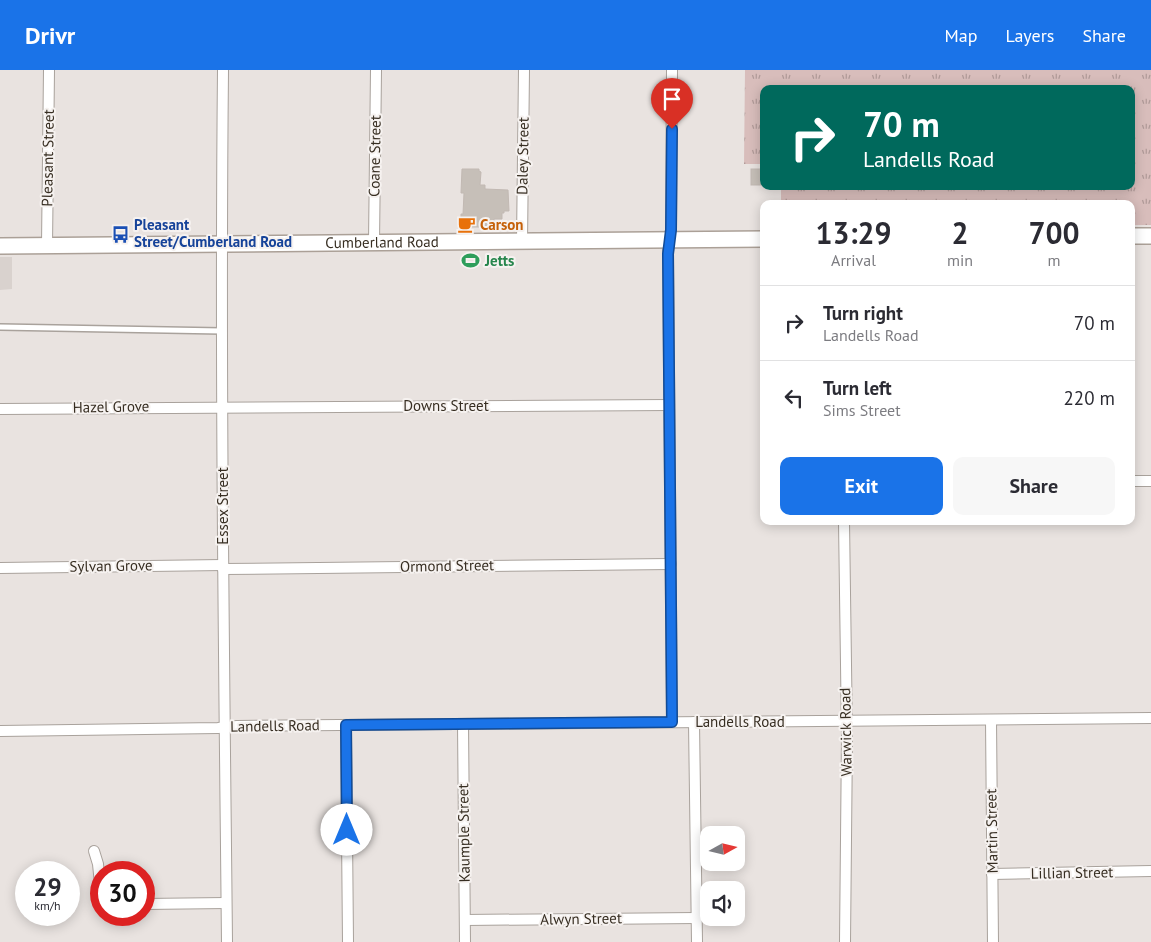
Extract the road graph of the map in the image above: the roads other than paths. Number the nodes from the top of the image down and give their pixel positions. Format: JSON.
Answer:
{"nodes":[{"id":1,"x":49,"y":70,"type":"edge"},
{"id":2,"x":223,"y":70,"type":"edge"},
{"id":3,"x":376,"y":70,"type":"edge"},
{"id":4,"x":524,"y":70,"type":"edge"},
{"id":5,"x":672,"y":70,"type":"edge"},
{"id":6,"x":1135,"y":236,"type":"edge"},
{"id":7,"x":1151,"y":236,"type":"edge"},
{"id":8,"x":669,"y":240,"type":"junction"},
{"id":9,"x":760,"y":240,"type":"edge"},
{"id":10,"x":522,"y":242,"type":"junction"},
{"id":11,"x":374,"y":243,"type":"junction"},
{"id":12,"x":222,"y":244,"type":"junction"},
{"id":13,"x":47,"y":245,"type":"junction"},
{"id":14,"x":0,"y":246,"type":"edge"},
{"id":15,"x":0,"y":327,"type":"edge"},
{"id":16,"x":222,"y":331,"type":"junction"},
{"id":17,"x":670,"y":405,"type":"junction"},
{"id":18,"x":222,"y":407,"type":"junction"},
{"id":19,"x":0,"y":408,"type":"edge"},
{"id":20,"x":1135,"y":481,"type":"edge"},
{"id":21,"x":1151,"y":481,"type":"edge"},
{"id":22,"x":844,"y":525,"type":"edge"},
{"id":23,"x":671,"y":564,"type":"junction"},
{"id":24,"x":223,"y":567,"type":"junction"},
{"id":25,"x":0,"y":568,"type":"edge"},
{"id":26,"x":1151,"y":718,"type":"edge"},
{"id":27,"x":990,"y":720,"type":"junction"},
{"id":28,"x":672,"y":722,"type":"junction"},
{"id":29,"x":694,"y":722,"type":"junction"},
{"id":30,"x":846,"y":722,"type":"junction"},
{"id":31,"x":463,"y":724,"type":"junction"},
{"id":32,"x":346,"y":725,"type":"junction"},
{"id":33,"x":224,"y":727,"type":"junction"},
{"id":34,"x":0,"y":731,"type":"edge"},
{"id":35,"x":94,"y":852,"type":"dead end"},
{"id":36,"x":97,"y":861,"type":"edge"},
{"id":37,"x":1151,"y":872,"type":"edge"},
{"id":38,"x":992,"y":874,"type":"junction"},
{"id":39,"x":226,"y":903,"type":"junction"},
{"id":40,"x":155,"y":904,"type":"edge"},
{"id":41,"x":697,"y":918,"type":"junction"},
{"id":42,"x":465,"y":920,"type":"junction"},
{"id":43,"x":227,"y":942,"type":"edge"},
{"id":44,"x":348,"y":942,"type":"edge"},
{"id":45,"x":465,"y":942,"type":"edge"},
{"id":46,"x":697,"y":942,"type":"edge"},
{"id":47,"x":845,"y":942,"type":"edge"},
{"id":48,"x":993,"y":942,"type":"edge"}],
"edges":[{"from":1,"to":13,"type":"street","name":"Pleasant Street"},
{"from":2,"to":12,"type":"street","name":"Essex Street"},
{"from":3,"to":11,"type":"street","name":"Coane Street"},
{"from":4,"to":10,"type":"street","name":"Daley Street"},
{"from":5,"to":8,"type":"street"},
{"from":6,"to":7,"type":"main road"},
{"from":8,"to":9,"type":"main road","name":"Cumberland Road"},
{"from":8,"to":10,"type":"main road","name":"Cumberland Road"},
{"from":8,"to":17,"type":"street"},
{"from":10,"to":11,"type":"main road","name":"Cumberland Road"},
{"from":11,"to":12,"type":"main road","name":"Cumberland Road"},
{"from":12,"to":13,"type":"main road","name":"Cumberland Road"},
{"from":12,"to":16,"type":"street","name":"Essex Street"},
{"from":13,"to":14,"type":"main road","name":"Cumberland Road"},
{"from":15,"to":16,"type":"lane"},
{"from":16,"to":18,"type":"street","name":"Essex Street"},
{"from":17,"to":18,"type":"street","name":"Downs Street"},
{"from":17,"to":23,"type":"street"},
{"from":18,"to":19,"type":"street","name":"Hazel Grove"},
{"from":18,"to":24,"type":"street","name":"Essex Street"},
{"from":20,"to":21,"type":"street"},
{"from":22,"to":30,"type":"street","name":"Warwick Road"},
{"from":23,"to":24,"type":"street","name":"Ormond Street"},
{"from":23,"to":28,"type":"street"},
{"from":24,"to":25,"type":"street","name":"Sylvan Grove"},
{"from":24,"to":33,"type":"street","name":"Essex Street"},
{"from":26,"to":27,"type":"street","name":"Landells Road"},
{"from":27,"to":30,"type":"street","name":"Landells Road"},
{"from":27,"to":38,"type":"street","name":"Martin Street"},
{"from":28,"to":29,"type":"street","name":"Landells Road"},
{"from":28,"to":31,"type":"street","name":"Landells Road"},
{"from":29,"to":30,"type":"street","name":"Landells Road"},
{"from":29,"to":41,"type":"street"},
{"from":30,"to":47,"type":"street","name":"Warwick Road"},
{"from":31,"to":32,"type":"street","name":"Landells Road"},
{"from":31,"to":42,"type":"street","name":"Kaumple Street"},
{"from":32,"to":33,"type":"street","name":"Landells Road"},
{"from":32,"to":44,"type":"street"},
{"from":33,"to":34,"type":"street","name":"Landells Road"},
{"from":33,"to":39,"type":"street","name":"Essex Street"},
{"from":35,"to":36,"type":"street"},
{"from":37,"to":38,"type":"street","name":"Lillian Street"},
{"from":38,"to":48,"type":"street","name":"Martin Street"},
{"from":39,"to":40,"type":"street"},
{"from":39,"to":43,"type":"street","name":"Essex Street"},
{"from":41,"to":42,"type":"street","name":"Alwyn Street"},
{"from":41,"to":46,"type":"street"},
{"from":42,"to":45,"type":"street","name":"Kaumple Street"}]}
